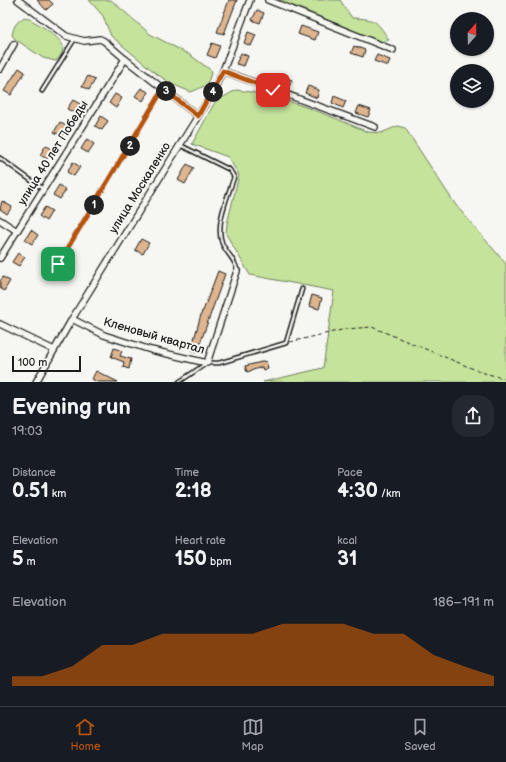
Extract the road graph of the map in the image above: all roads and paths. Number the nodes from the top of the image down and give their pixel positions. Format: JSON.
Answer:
{"nodes":[{"id":1,"x":18,"y":0,"type":"edge"},
{"id":2,"x":250,"y":0,"type":"edge"},
{"id":3,"x":268,"y":0,"type":"edge"},
{"id":4,"x":74,"y":40,"type":"junction"},
{"id":5,"x":14,"y":44,"type":"dead end"},
{"id":6,"x":392,"y":50,"type":"dead end"},
{"id":7,"x":125,"y":59,"type":"junction"},
{"id":8,"x":0,"y":68,"type":"edge"},
{"id":9,"x":223,"y":71,"type":"junction"},
{"id":10,"x":163,"y":89,"type":"junction"},
{"id":11,"x":42,"y":91,"type":"dead end"},
{"id":12,"x":198,"y":116,"type":"junction"},
{"id":13,"x":375,"y":126,"type":"dead end"},
{"id":14,"x":180,"y":146,"type":"junction"},
{"id":15,"x":0,"y":158,"type":"edge"},
{"id":16,"x":43,"y":189,"type":"junction"},
{"id":17,"x":0,"y":220,"type":"edge"},
{"id":18,"x":17,"y":231,"type":"junction"},
{"id":19,"x":0,"y":258,"type":"edge"},
{"id":20,"x":58,"y":264,"type":"dead end"},
{"id":21,"x":237,"y":271,"type":"joint"},
{"id":22,"x":302,"y":289,"type":"dead end"},
{"id":23,"x":72,"y":319,"type":"junction"},
{"id":24,"x":0,"y":324,"type":"edge"},
{"id":25,"x":286,"y":343,"type":"junction"},
{"id":26,"x":54,"y":350,"type":"junction"},
{"id":27,"x":207,"y":363,"type":"junction"},
{"id":28,"x":506,"y":380,"type":"edge"},
{"id":29,"x":36,"y":382,"type":"edge"},
{"id":30,"x":179,"y":382,"type":"edge"}],
"edges":[{"from":1,"to":4,"type":"street"},
{"from":2,"to":9,"type":"street","name":"улица Москаленко"},
{"from":3,"to":6,"type":"street"},
{"from":4,"to":7,"type":"street"},
{"from":4,"to":11,"type":"lane"},
{"from":5,"to":8,"type":"street"},
{"from":7,"to":10,"type":"street"},
{"from":7,"to":16,"type":"street","name":"улица 40 лет Победы"},
{"from":9,"to":12,"type":"street","name":"улица Москаленко"},
{"from":9,"to":13,"type":"street"},
{"from":10,"to":12,"type":"street"},
{"from":10,"to":20,"type":"lane"},
{"from":12,"to":14,"type":"street","name":"улица Москаленко"},
{"from":14,"to":21,"type":"lane"},
{"from":14,"to":23,"type":"street","name":"улица Москаленко"},
{"from":15,"to":16,"type":"lane"},
{"from":16,"to":18,"type":"street","name":"улица 40 лет Победы"},
{"from":17,"to":18,"type":"street"},
{"from":18,"to":19,"type":"street","name":"улица 40 лет Победы"},
{"from":21,"to":27,"type":"street","name":"Кленовый квартал"},
{"from":22,"to":25,"type":"lane"},
{"from":23,"to":26,"type":"street","name":"улица Москаленко"},
{"from":23,"to":27,"type":"street","name":"Кленовый квартал"},
{"from":24,"to":26,"type":"street"},
{"from":25,"to":27,"type":"lane"},
{"from":25,"to":28,"type":"path"},
{"from":26,"to":29,"type":"street","name":"улица Москаленко"},
{"from":27,"to":30,"type":"lane"}]}
